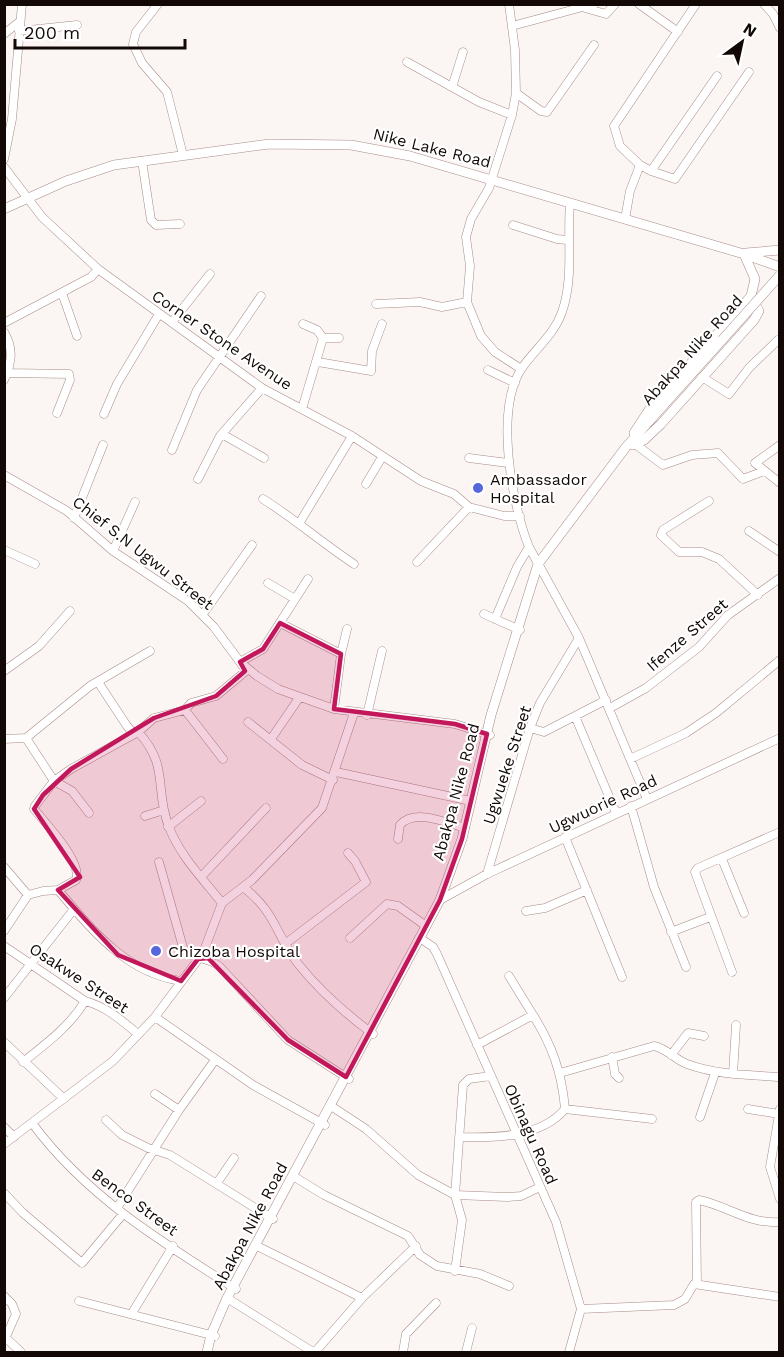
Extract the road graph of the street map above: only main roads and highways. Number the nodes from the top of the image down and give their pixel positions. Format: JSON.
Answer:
{"nodes":[{"id":1,"x":4,"y":209,"type":"edge"},
{"id":2,"x":780,"y":250,"type":"edge"},
{"id":3,"x":744,"y":254,"type":"junction"},
{"id":4,"x":780,"y":267,"type":"edge"},
{"id":5,"x":780,"y":274,"type":"edge"},
{"id":6,"x":780,"y":282,"type":"edge"},
{"id":7,"x":751,"y":296,"type":"junction"},
{"id":8,"x":724,"y":341,"type":"junction"},
{"id":9,"x":633,"y":444,"type":"junction"},
{"id":10,"x":488,"y":734,"type":"junction"},
{"id":11,"x":442,"y":899,"type":"junction"},
{"id":12,"x":422,"y":939,"type":"junction"},
{"id":13,"x":209,"y":1353,"type":"edge"}],
"edges":[{"from":1,"to":3,"type":"main road","name":"Nike Lake Road"},
{"from":2,"to":3,"type":"main road"},
{"from":3,"to":4,"type":"main road","name":"Nike Lake Road"},
{"from":3,"to":7,"type":"main road"},
{"from":5,"to":8,"type":"main road","name":"Abakpa Nike Road","bridge":true},
{"from":6,"to":8,"type":"main road","name":"Abakpa Nike Road"},
{"from":7,"to":9,"type":"main road"},
{"from":7,"to":9,"type":"main road"},
{"from":8,"to":9,"type":"main road","name":"Abakpa Nike Road"},
{"from":9,"to":10,"type":"main road","name":"Abakpa Nike Road"},
{"from":10,"to":11,"type":"main road","name":"Abakpa Nike Road"},
{"from":10,"to":11,"type":"main road","name":"Abakpa Nike Road"},
{"from":11,"to":12,"type":"main road","name":"Abakpa Nike Road"},
{"from":11,"to":12,"type":"main road","name":"Abakpa Nike Road"},
{"from":12,"to":13,"type":"main road","name":"Abakpa Nike Road"}]}
